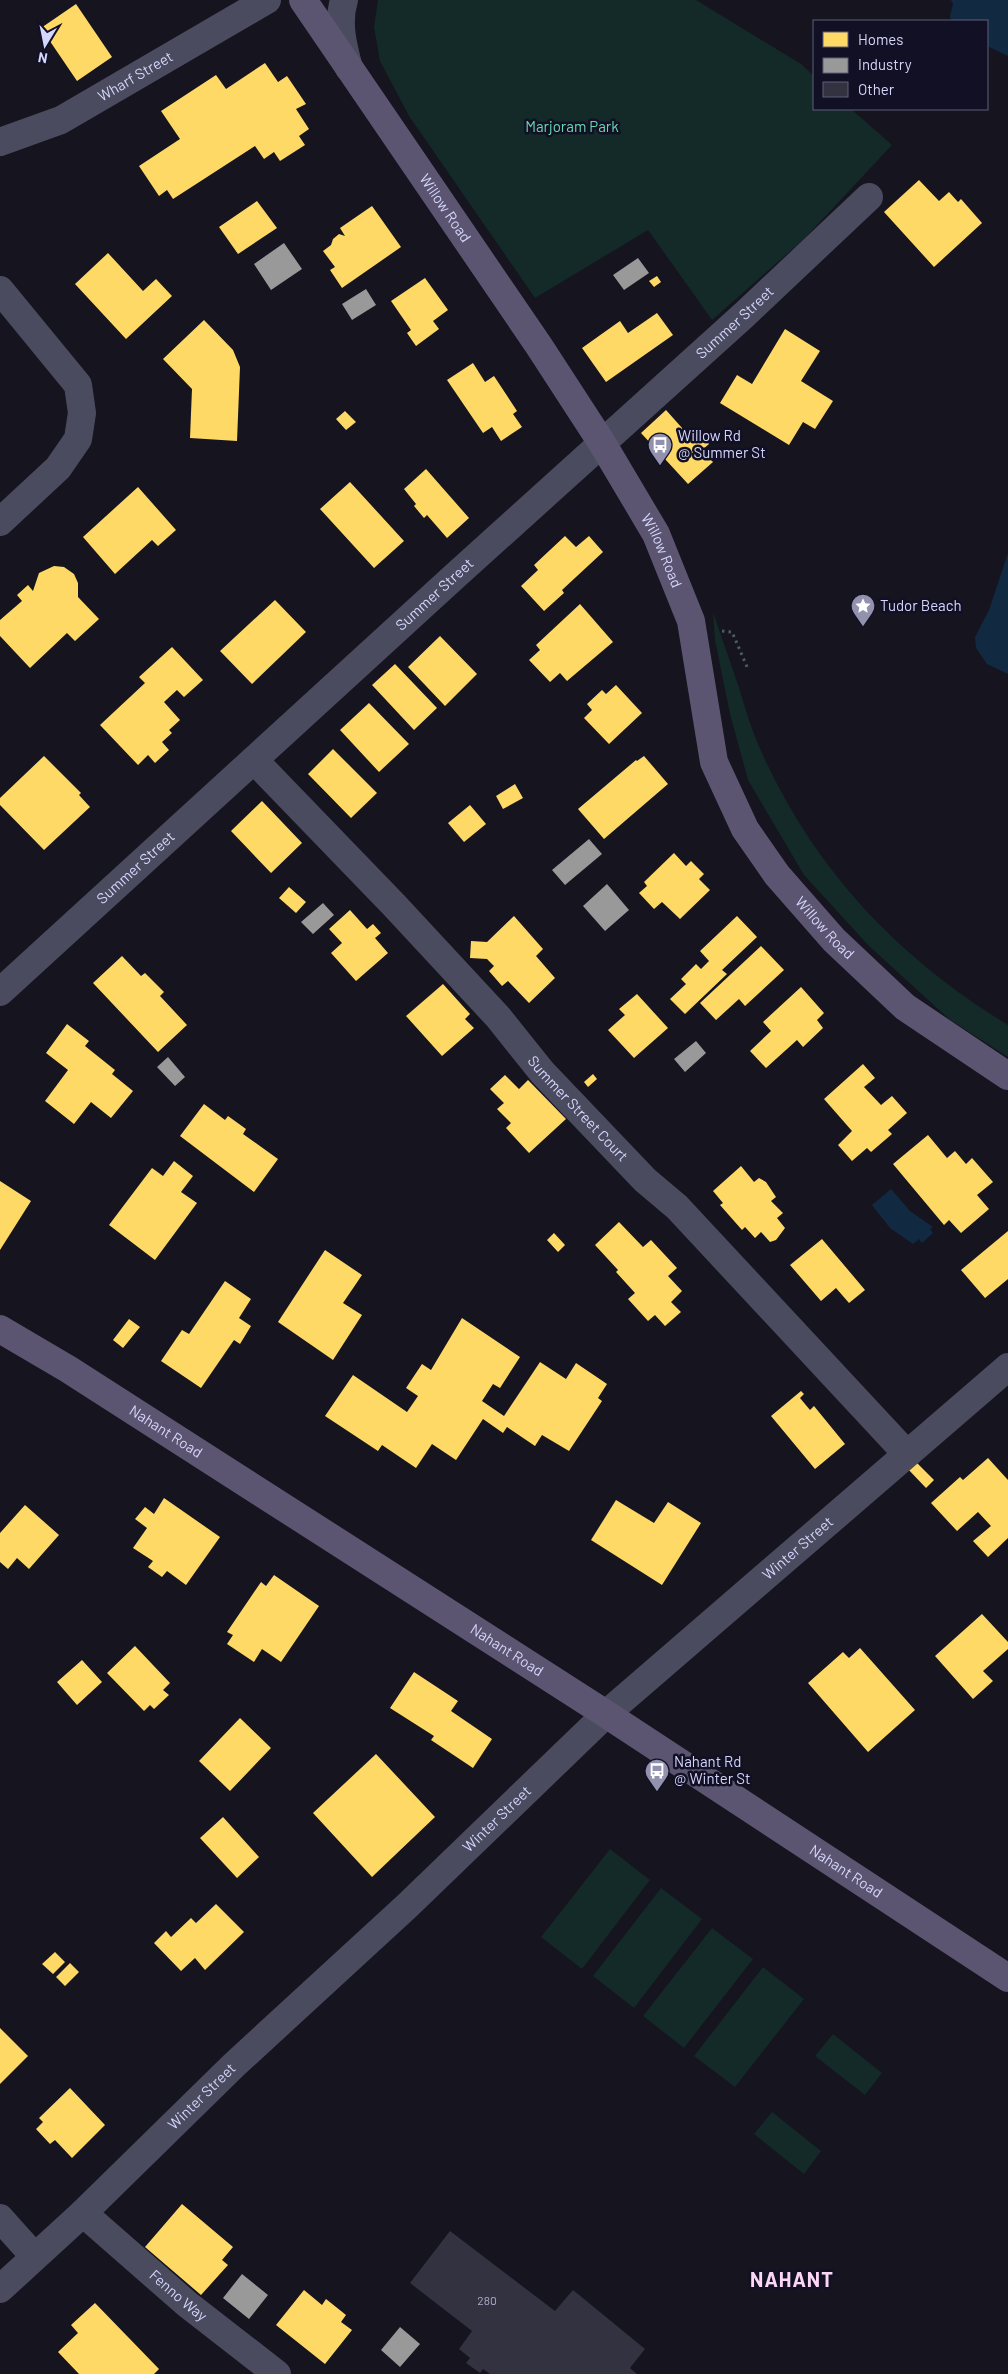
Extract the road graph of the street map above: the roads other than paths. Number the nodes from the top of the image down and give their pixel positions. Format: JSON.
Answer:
{"nodes":[{"id":1,"x":267,"y":0,"type":"edge"},
{"id":2,"x":303,"y":0,"type":"edge"},
{"id":3,"x":344,"y":0,"type":"edge"},
{"id":4,"x":350,"y":68,"type":"junction"},
{"id":5,"x":0,"y":142,"type":"edge"},
{"id":6,"x":870,"y":197,"type":"dead end"},
{"id":7,"x":0,"y":290,"type":"edge"},
{"id":8,"x":602,"y":443,"type":"junction"},
{"id":9,"x":0,"y":522,"type":"edge"},
{"id":10,"x":254,"y":760,"type":"junction"},
{"id":11,"x":0,"y":992,"type":"edge"},
{"id":12,"x":1008,"y":1076,"type":"edge"},
{"id":13,"x":0,"y":1329,"type":"edge"},
{"id":14,"x":1008,"y":1367,"type":"edge"},
{"id":15,"x":906,"y":1453,"type":"junction"},
{"id":16,"x":606,"y":1714,"type":"junction"},
{"id":17,"x":1008,"y":1978,"type":"edge"},
{"id":18,"x":83,"y":2213,"type":"junction"},
{"id":19,"x":0,"y":2218,"type":"edge"},
{"id":20,"x":34,"y":2256,"type":"junction"},
{"id":21,"x":0,"y":2289,"type":"edge"},
{"id":22,"x":277,"y":2374,"type":"edge"}],
"edges":[{"from":1,"to":5,"type":"street","name":"Wharf Street"},
{"from":2,"to":4,"type":"main road","name":"Willow Road"},
{"from":3,"to":4,"type":"street"},
{"from":4,"to":8,"type":"main road","name":"Willow Road"},
{"from":6,"to":8,"type":"street","name":"Summer Street"},
{"from":7,"to":9,"type":"street"},
{"from":8,"to":10,"type":"street","name":"Summer Street"},
{"from":8,"to":12,"type":"main road","name":"Willow Road"},
{"from":10,"to":11,"type":"street","name":"Summer Street"},
{"from":10,"to":15,"type":"street","name":"Summer Street Court"},
{"from":13,"to":16,"type":"main road","name":"Nahant Road"},
{"from":14,"to":15,"type":"street","name":"Winter Street"},
{"from":15,"to":16,"type":"street","name":"Winter Street"},
{"from":16,"to":17,"type":"main road","name":"Nahant Road"},
{"from":16,"to":18,"type":"street","name":"Winter Street"},
{"from":18,"to":20,"type":"street","name":"Winter Street"},
{"from":18,"to":22,"type":"street","name":"Fenno Way"},
{"from":19,"to":20,"type":"street"},
{"from":20,"to":21,"type":"street","name":"Winter Street"}]}
